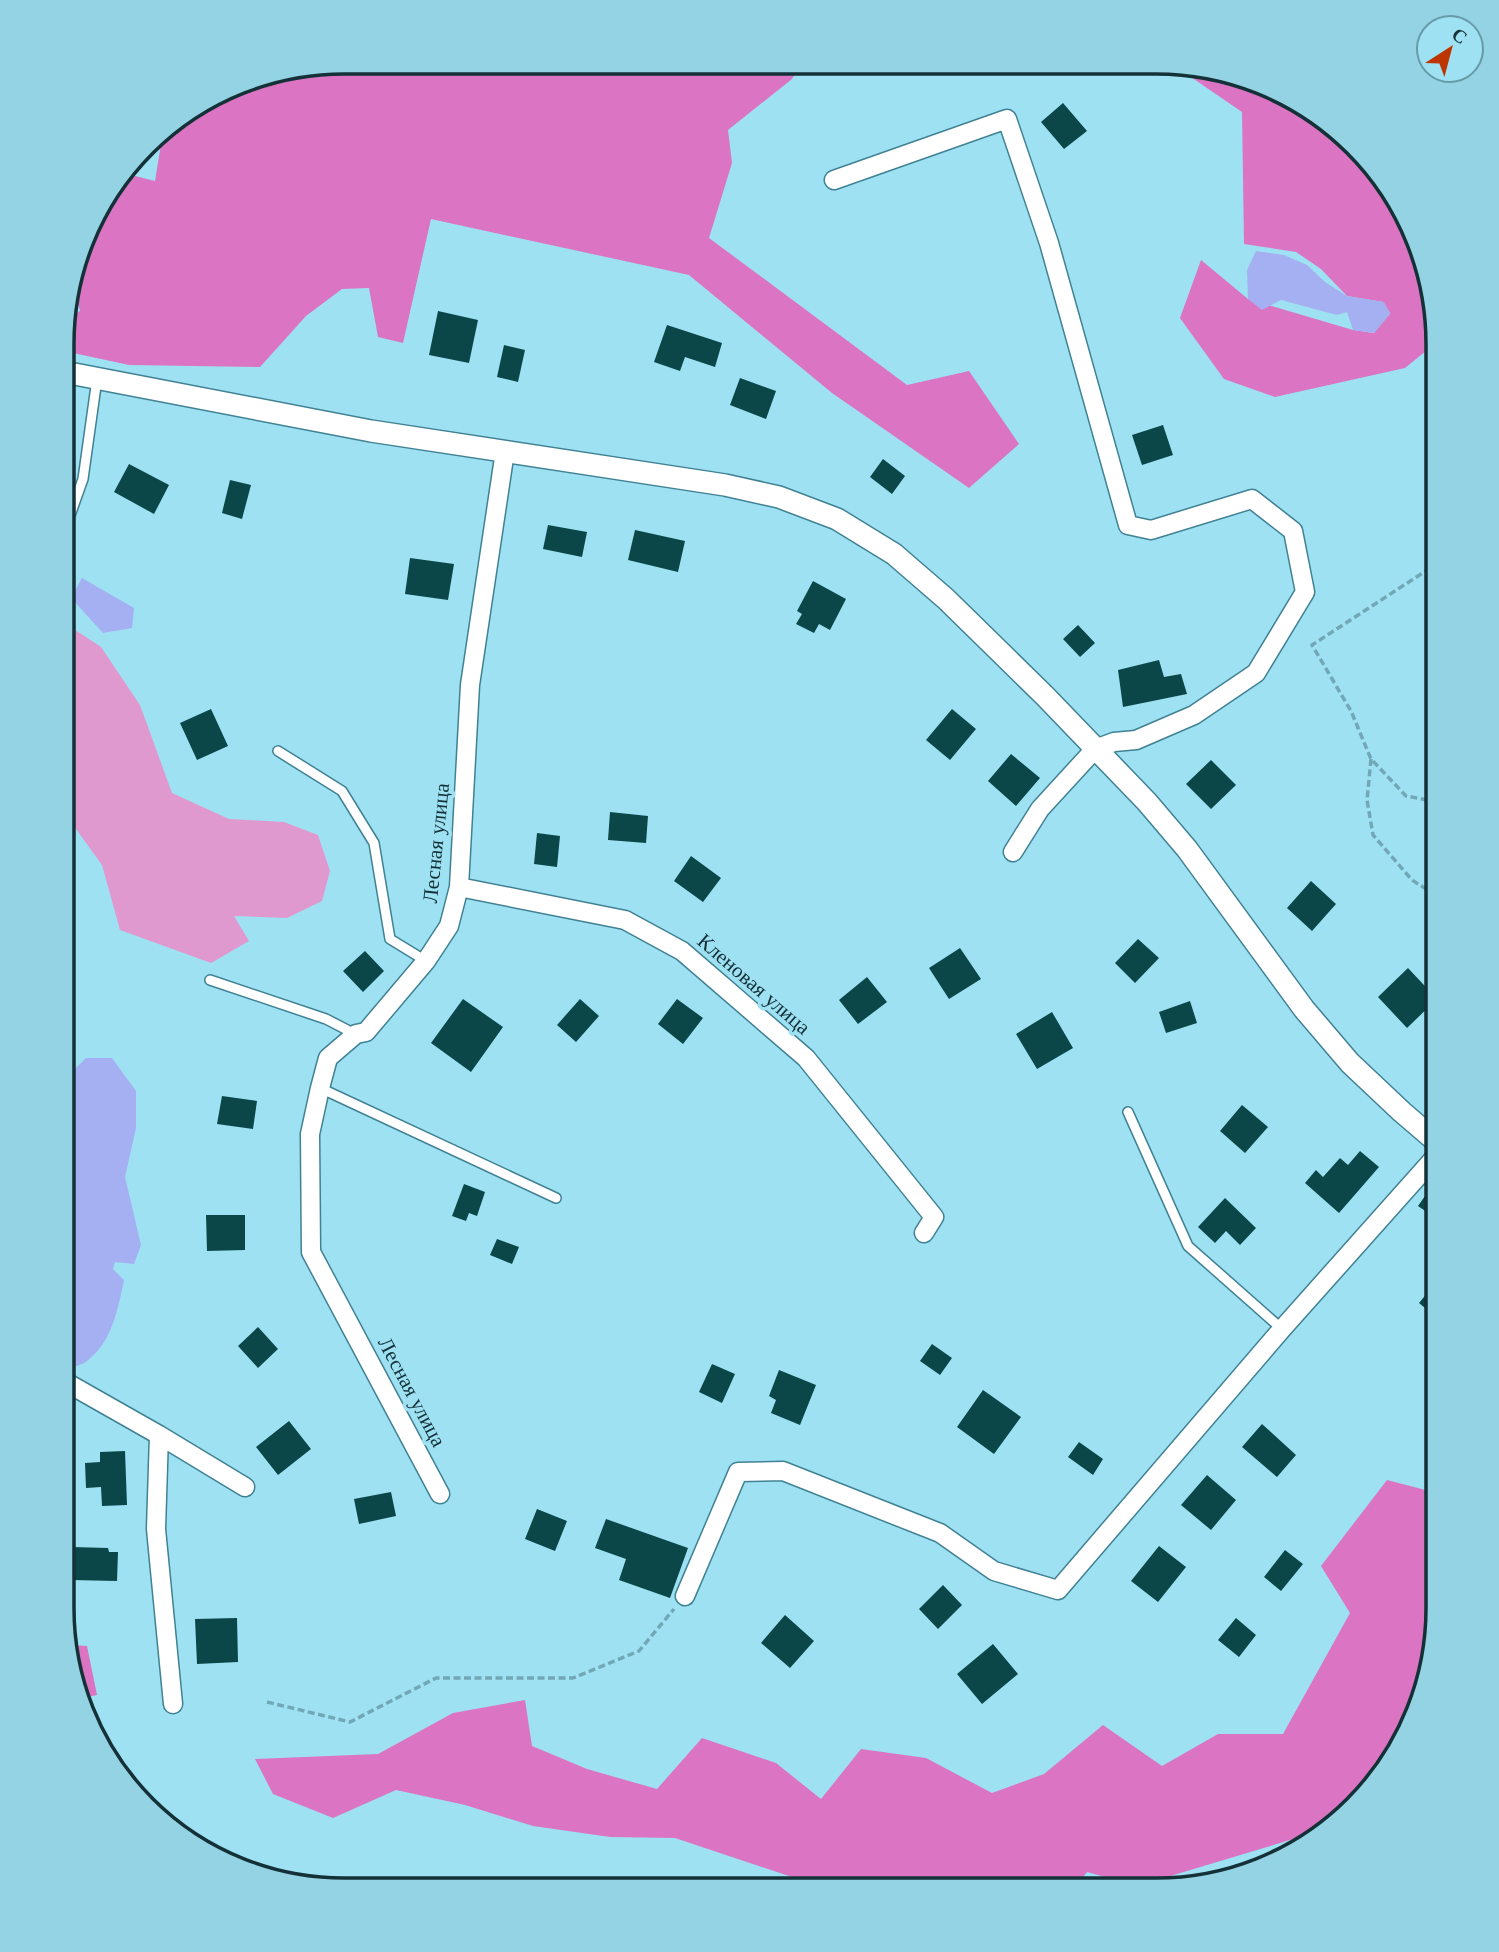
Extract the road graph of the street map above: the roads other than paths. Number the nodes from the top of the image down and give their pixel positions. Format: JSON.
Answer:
{"nodes":[{"id":1,"x":834,"y":180,"type":"dead end"},
{"id":2,"x":74,"y":374,"type":"edge"},
{"id":3,"x":97,"y":379,"type":"junction"},
{"id":4,"x":505,"y":451,"type":"junction"},
{"id":5,"x":74,"y":504,"type":"edge"},
{"id":6,"x":1095,"y":749,"type":"junction"},
{"id":7,"x":278,"y":751,"type":"dead end"},
{"id":8,"x":1013,"y":852,"type":"dead end"},
{"id":9,"x":459,"y":887,"type":"junction"},
{"id":10,"x":426,"y":961,"type":"junction"},
{"id":11,"x":209,"y":980,"type":"dead end"},
{"id":12,"x":356,"y":1034,"type":"junction"},
{"id":13,"x":320,"y":1088,"type":"junction"},
{"id":14,"x":1128,"y":1112,"type":"dead end"},
{"id":15,"x":1426,"y":1133,"type":"edge"},
{"id":16,"x":1426,"y":1167,"type":"edge"},
{"id":17,"x":556,"y":1198,"type":"dead end"},
{"id":18,"x":924,"y":1233,"type":"dead end"},
{"id":19,"x":1282,"y":1329,"type":"junction"},
{"id":20,"x":74,"y":1387,"type":"edge"},
{"id":21,"x":159,"y":1435,"type":"junction"},
{"id":22,"x":245,"y":1488,"type":"dead end"},
{"id":23,"x":440,"y":1494,"type":"dead end"},
{"id":24,"x":685,"y":1596,"type":"road end"},
{"id":25,"x":173,"y":1704,"type":"dead end"}],
"edges":[{"from":1,"to":6,"type":"street"},
{"from":2,"to":3,"type":"street"},
{"from":3,"to":4,"type":"street"},
{"from":3,"to":5,"type":"lane"},
{"from":4,"to":6,"type":"street"},
{"from":4,"to":9,"type":"street","name":"Лесная улица"},
{"from":6,"to":8,"type":"street"},
{"from":6,"to":15,"type":"street"},
{"from":7,"to":10,"type":"lane"},
{"from":9,"to":10,"type":"street","name":"Лесная улица"},
{"from":9,"to":18,"type":"street","name":"Кленовая улица"},
{"from":10,"to":12,"type":"street","name":"Лесная улица"},
{"from":11,"to":12,"type":"lane"},
{"from":12,"to":13,"type":"street","name":"Лесная улица"},
{"from":13,"to":17,"type":"lane"},
{"from":13,"to":23,"type":"street","name":"Лесная улица"},
{"from":14,"to":19,"type":"lane"},
{"from":16,"to":19,"type":"street"},
{"from":19,"to":24,"type":"street"},
{"from":20,"to":21,"type":"street"},
{"from":21,"to":22,"type":"street"},
{"from":21,"to":25,"type":"street"}]}
